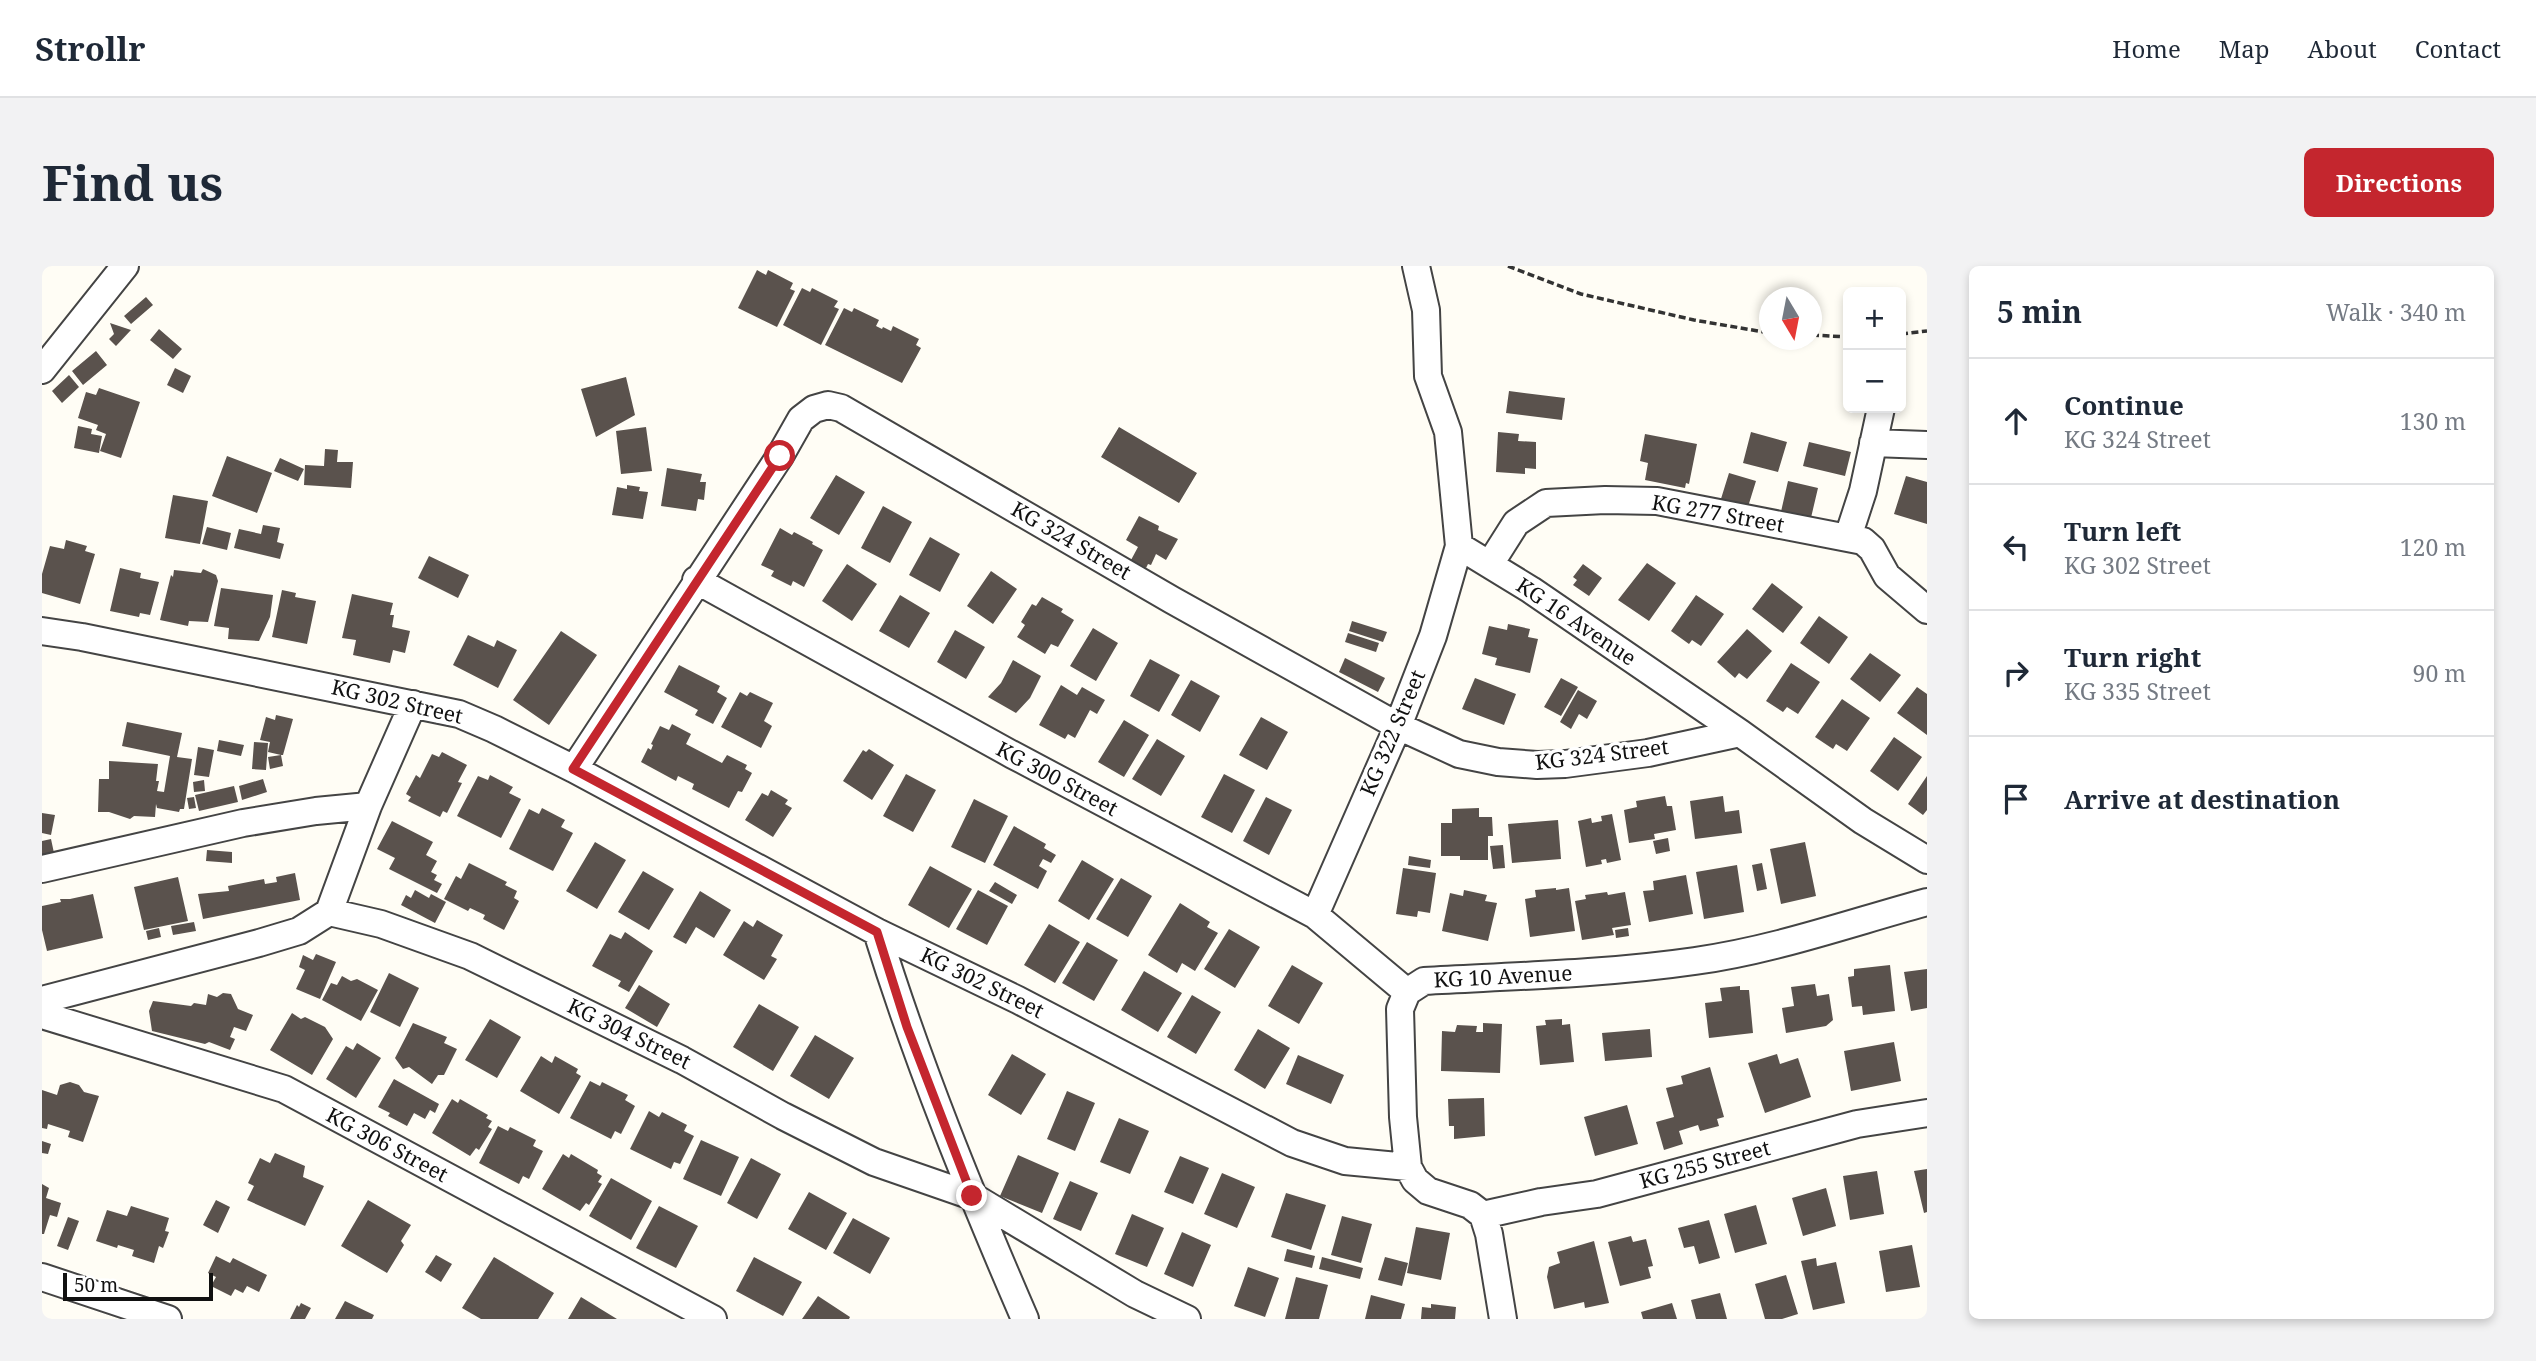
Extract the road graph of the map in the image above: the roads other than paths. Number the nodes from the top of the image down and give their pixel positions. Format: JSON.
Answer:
{"nodes":[{"id":1,"x":125,"y":266,"type":"edge"},
{"id":2,"x":1416,"y":266,"type":"edge"},
{"id":3,"x":42,"y":370,"type":"edge"},
{"id":4,"x":1880,"y":413,"type":"edge"},
{"id":5,"x":1873,"y":443,"type":"junction"},
{"id":6,"x":1927,"y":445,"type":"edge"},
{"id":7,"x":1848,"y":537,"type":"junction"},
{"id":8,"x":1459,"y":546,"type":"junction"},
{"id":9,"x":1490,"y":564,"type":"junction"},
{"id":10,"x":696,"y":580,"type":"junction"},
{"id":11,"x":1927,"y":610,"type":"edge"},
{"id":12,"x":42,"y":631,"type":"edge"},
{"id":13,"x":413,"y":704,"type":"junction"},
{"id":14,"x":1398,"y":726,"type":"junction"},
{"id":15,"x":1740,"y":733,"type":"junction"},
{"id":16,"x":573,"y":769,"type":"junction"},
{"id":17,"x":368,"y":806,"type":"junction"},
{"id":18,"x":1927,"y":860,"type":"edge"},
{"id":19,"x":42,"y":869,"type":"edge"},
{"id":20,"x":1927,"y":902,"type":"edge"},
{"id":21,"x":329,"y":912,"type":"junction"},
{"id":22,"x":1315,"y":915,"type":"junction"},
{"id":23,"x":877,"y":932,"type":"junction"},
{"id":24,"x":1407,"y":992,"type":"junction"},
{"id":25,"x":42,"y":1000,"type":"edge"},
{"id":26,"x":42,"y":1015,"type":"edge"},
{"id":27,"x":1927,"y":1113,"type":"edge"},
{"id":28,"x":1408,"y":1167,"type":"junction"},
{"id":29,"x":972,"y":1196,"type":"junction"},
{"id":30,"x":1483,"y":1215,"type":"junction"},
{"id":31,"x":42,"y":1277,"type":"edge"},
{"id":32,"x":168,"y":1319,"type":"edge"},
{"id":33,"x":713,"y":1319,"type":"edge"},
{"id":34,"x":1025,"y":1319,"type":"edge"},
{"id":35,"x":1187,"y":1319,"type":"edge"},
{"id":36,"x":1503,"y":1319,"type":"edge"}],
"edges":[{"from":1,"to":3,"type":"street"},
{"from":2,"to":8,"type":"street"},
{"from":4,"to":5,"type":"street"},
{"from":5,"to":6,"type":"street"},
{"from":5,"to":7,"type":"street"},
{"from":7,"to":9,"type":"street","name":"KG 277 Street"},
{"from":7,"to":11,"type":"street"},
{"from":8,"to":9,"type":"street","name":"KG 16 Avenue"},
{"from":8,"to":14,"type":"street","name":"KG 322 Street"},
{"from":9,"to":15,"type":"street","name":"KG 16 Avenue"},
{"from":10,"to":14,"type":"street","name":"KG 324 Street"},
{"from":10,"to":16,"type":"street","name":"KG 324 Street"},
{"from":10,"to":22,"type":"street","name":"KG 300 Street"},
{"from":12,"to":13,"type":"street","name":"KG 302 Street"},
{"from":13,"to":16,"type":"street","name":"KG 302 Street"},
{"from":13,"to":17,"type":"street"},
{"from":14,"to":15,"type":"street","name":"KG 324 Street"},
{"from":14,"to":22,"type":"street","name":"KG 322 Street"},
{"from":15,"to":18,"type":"street","name":"KG 16 Avenue"},
{"from":16,"to":23,"type":"street","name":"KG 302 Street"},
{"from":17,"to":19,"type":"street"},
{"from":17,"to":21,"type":"street"},
{"from":20,"to":24,"type":"street","name":"KG 10 Avenue"},
{"from":21,"to":25,"type":"street"},
{"from":21,"to":29,"type":"street","name":"KG 304 Street"},
{"from":22,"to":24,"type":"street","name":"KG 300 Street"},
{"from":23,"to":28,"type":"street","name":"KG 302 Street"},
{"from":23,"to":29,"type":"street"},
{"from":24,"to":28,"type":"street","name":"KG 10 Avenue"},
{"from":26,"to":33,"type":"street","name":"KG 306 Street"},
{"from":27,"to":30,"type":"street","name":"KG 255 Street"},
{"from":28,"to":30,"type":"street"},
{"from":29,"to":34,"type":"street"},
{"from":29,"to":35,"type":"street","name":"KG 304 Street"},
{"from":30,"to":36,"type":"street"},
{"from":31,"to":32,"type":"street"}]}
